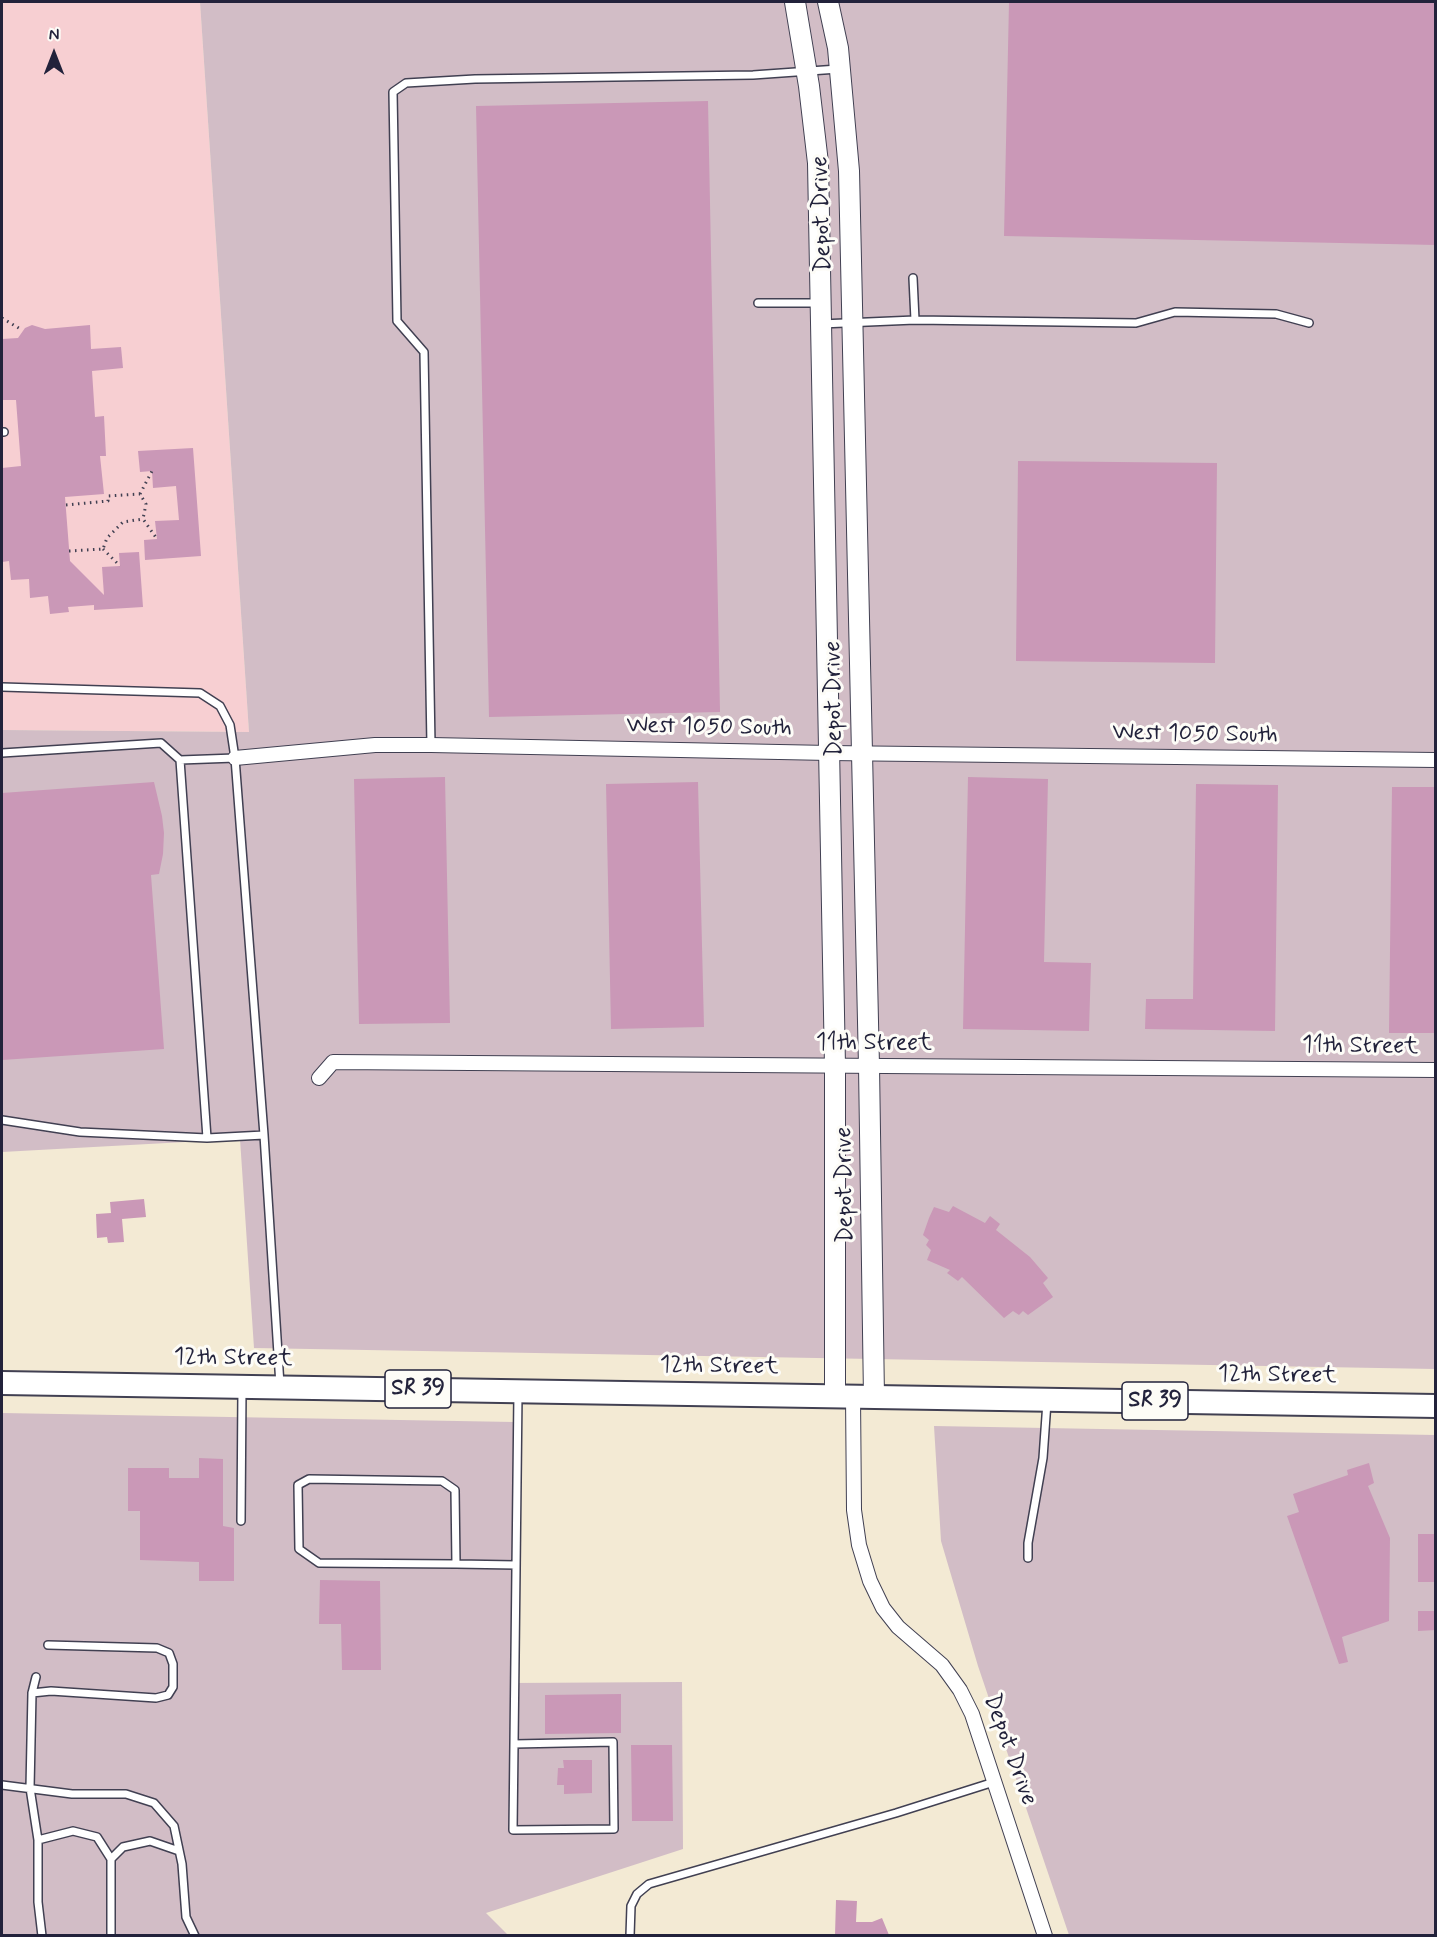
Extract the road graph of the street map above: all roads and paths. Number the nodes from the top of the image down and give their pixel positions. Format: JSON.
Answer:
{"nodes":[{"id":1,"x":795,"y":2,"type":"edge"},
{"id":2,"x":828,"y":2,"type":"edge"},
{"id":3,"x":841,"y":69,"type":"junction"},
{"id":4,"x":807,"y":71,"type":"junction"},
{"id":5,"x":912,"y":278,"type":"dead end"},
{"id":6,"x":758,"y":303,"type":"dead end"},
{"id":7,"x":821,"y":303,"type":"junction"},
{"id":8,"x":2,"y":318,"type":"edge"},
{"id":9,"x":915,"y":320,"type":"junction"},
{"id":10,"x":852,"y":323,"type":"junction"},
{"id":11,"x":1309,"y":323,"type":"dead end"},
{"id":12,"x":821,"y":324,"type":"junction"},
{"id":13,"x":22,"y":330,"type":"dead end"},
{"id":14,"x":152,"y":471,"type":"dead end"},
{"id":15,"x":140,"y":494,"type":"junction"},
{"id":16,"x":66,"y":505,"type":"dead end"},
{"id":17,"x":144,"y":519,"type":"junction"},
{"id":18,"x":157,"y":539,"type":"dead end"},
{"id":19,"x":103,"y":549,"type":"junction"},
{"id":20,"x":69,"y":551,"type":"dead end"},
{"id":21,"x":120,"y":566,"type":"dead end"},
{"id":22,"x":2,"y":687,"type":"edge"},
{"id":23,"x":431,"y":745,"type":"junction"},
{"id":24,"x":2,"y":753,"type":"edge"},
{"id":25,"x":829,"y":753,"type":"junction"},
{"id":26,"x":862,"y":753,"type":"junction"},
{"id":27,"x":235,"y":758,"type":"junction"},
{"id":28,"x":180,"y":760,"type":"junction"},
{"id":29,"x":1436,"y":760,"type":"edge"},
{"id":30,"x":835,"y":1066,"type":"junction"},
{"id":31,"x":869,"y":1066,"type":"junction"},
{"id":32,"x":1436,"y":1070,"type":"edge"},
{"id":33,"x":319,"y":1078,"type":"dead end"},
{"id":34,"x":2,"y":1120,"type":"edge"},
{"id":35,"x":264,"y":1135,"type":"junction"},
{"id":36,"x":207,"y":1138,"type":"junction"},
{"id":37,"x":2,"y":1383,"type":"edge"},
{"id":38,"x":242,"y":1386,"type":"junction"},
{"id":39,"x":280,"y":1387,"type":"junction"},
{"id":40,"x":518,"y":1391,"type":"junction"},
{"id":41,"x":854,"y":1397,"type":"junction"},
{"id":42,"x":1047,"y":1400,"type":"junction"},
{"id":43,"x":1436,"y":1406,"type":"edge"},
{"id":44,"x":241,"y":1521,"type":"dead end"},
{"id":45,"x":1028,"y":1558,"type":"dead end"},
{"id":46,"x":456,"y":1564,"type":"junction"},
{"id":47,"x":516,"y":1565,"type":"junction"},
{"id":48,"x":48,"y":1646,"type":"dead end"},
{"id":49,"x":36,"y":1677,"type":"dead end"},
{"id":50,"x":32,"y":1693,"type":"junction"},
{"id":51,"x":514,"y":1744,"type":"junction"},
{"id":52,"x":994,"y":1782,"type":"junction"},
{"id":53,"x":2,"y":1785,"type":"edge"},
{"id":54,"x":30,"y":1788,"type":"junction"},
{"id":55,"x":38,"y":1840,"type":"junction"},
{"id":56,"x":179,"y":1851,"type":"junction"},
{"id":57,"x":111,"y":1859,"type":"junction"},
{"id":58,"x":42,"y":1935,"type":"edge"},
{"id":59,"x":111,"y":1935,"type":"edge"},
{"id":60,"x":195,"y":1935,"type":"edge"},
{"id":61,"x":630,"y":1935,"type":"edge"},
{"id":62,"x":1045,"y":1935,"type":"edge"}],
"edges":[{"from":1,"to":4,"type":"main road","name":"Depot Drive"},
{"from":2,"to":3,"type":"main road","name":"Depot Drive"},
{"from":3,"to":4,"type":"lane"},
{"from":3,"to":10,"type":"main road","name":"Depot Drive"},
{"from":4,"to":7,"type":"main road","name":"Depot Drive"},
{"from":4,"to":23,"type":"lane"},
{"from":5,"to":9,"type":"lane"},
{"from":6,"to":7,"type":"lane"},
{"from":7,"to":12,"type":"main road","name":"Depot Drive"},
{"from":8,"to":13,"type":"path"},
{"from":9,"to":10,"type":"lane"},
{"from":9,"to":11,"type":"lane"},
{"from":10,"to":12,"type":"lane"},
{"from":10,"to":26,"type":"main road","name":"Depot Drive"},
{"from":12,"to":25,"type":"main road","name":"Depot Drive"},
{"from":14,"to":15,"type":"path"},
{"from":15,"to":16,"type":"path"},
{"from":15,"to":17,"type":"path"},
{"from":17,"to":18,"type":"path"},
{"from":17,"to":19,"type":"path"},
{"from":19,"to":20,"type":"path"},
{"from":19,"to":21,"type":"path"},
{"from":22,"to":27,"type":"lane"},
{"from":23,"to":25,"type":"street","name":"West 1050 South"},
{"from":23,"to":27,"type":"street","name":"West 1050 South"},
{"from":24,"to":28,"type":"lane"},
{"from":25,"to":26,"type":"street","name":"West 1050 South"},
{"from":25,"to":30,"type":"main road","name":"Depot Drive"},
{"from":26,"to":29,"type":"street","name":"West 1050 South"},
{"from":26,"to":31,"type":"main road","name":"Depot Drive"},
{"from":27,"to":28,"type":"lane"},
{"from":27,"to":35,"type":"lane"},
{"from":28,"to":36,"type":"lane"},
{"from":30,"to":31,"type":"street","name":"11th Street"},
{"from":30,"to":33,"type":"street","name":"11th Street"},
{"from":30,"to":41,"type":"main road","name":"Depot Drive"},
{"from":31,"to":32,"type":"street","name":"11th Street"},
{"from":31,"to":41,"type":"main road","name":"Depot Drive"},
{"from":34,"to":36,"type":"lane"},
{"from":35,"to":36,"type":"lane"},
{"from":35,"to":39,"type":"lane"},
{"from":37,"to":38,"type":"main road","name":"12th Street","number":"SR 39"},
{"from":38,"to":39,"type":"main road","name":"12th Street","number":"SR 39"},
{"from":38,"to":44,"type":"lane"},
{"from":39,"to":40,"type":"main road","name":"12th Street","number":"SR 39"},
{"from":40,"to":41,"type":"main road","name":"12th Street","number":"SR 39"},
{"from":40,"to":47,"type":"lane"},
{"from":41,"to":42,"type":"main road","name":"12th Street","number":"SR 39"},
{"from":41,"to":52,"type":"street","name":"Depot Drive"},
{"from":42,"to":43,"type":"main road","name":"12th Street","number":"SR 39"},
{"from":42,"to":45,"type":"lane"},
{"from":46,"to":46,"type":"lane"},
{"from":46,"to":47,"type":"lane"},
{"from":47,"to":51,"type":"lane"},
{"from":48,"to":50,"type":"lane"},
{"from":49,"to":50,"type":"lane"},
{"from":50,"to":54,"type":"lane"},
{"from":51,"to":51,"type":"lane"},
{"from":52,"to":61,"type":"lane"},
{"from":52,"to":62,"type":"street","name":"Depot Drive"},
{"from":53,"to":54,"type":"lane"},
{"from":54,"to":55,"type":"lane"},
{"from":54,"to":56,"type":"lane"},
{"from":55,"to":57,"type":"lane"},
{"from":55,"to":58,"type":"lane"},
{"from":56,"to":57,"type":"lane"},
{"from":56,"to":60,"type":"lane"},
{"from":57,"to":59,"type":"lane"}]}
